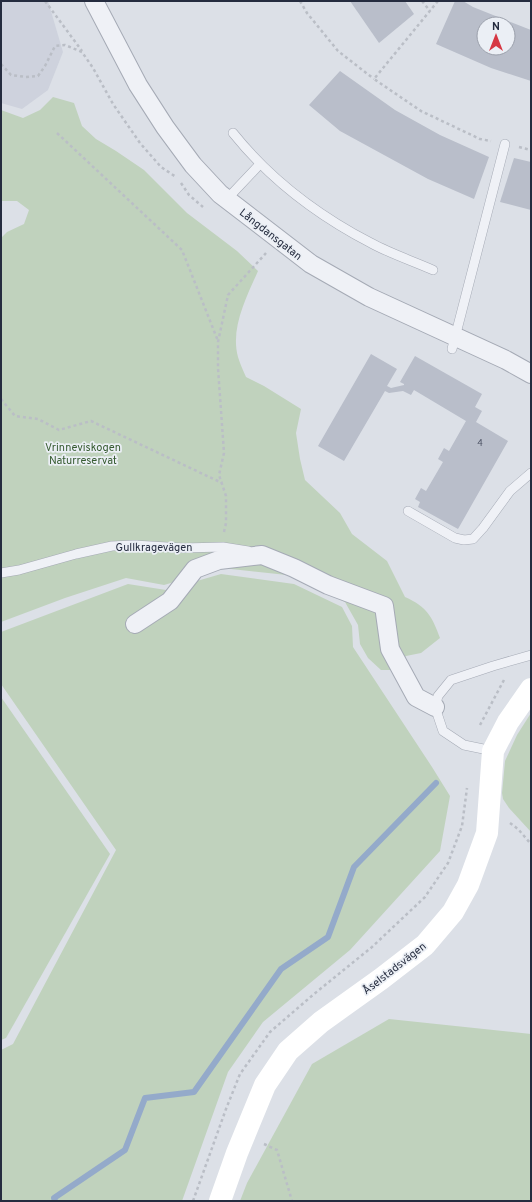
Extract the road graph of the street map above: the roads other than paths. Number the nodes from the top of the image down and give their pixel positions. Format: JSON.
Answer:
{"nodes":[{"id":1,"x":94,"y":1,"type":"edge"},
{"id":2,"x":233,"y":133,"type":"dead end"},
{"id":3,"x":505,"y":144,"type":"road end"},
{"id":4,"x":260,"y":164,"type":"junction"},
{"id":5,"x":227,"y":199,"type":"junction"},
{"id":6,"x":433,"y":270,"type":"dead end"},
{"id":7,"x":453,"y":343,"type":"junction"},
{"id":8,"x":531,"y":374,"type":"edge"},
{"id":9,"x":531,"y":473,"type":"edge"},
{"id":10,"x":408,"y":511,"type":"dead end"},
{"id":11,"x":262,"y":555,"type":"junction"},
{"id":12,"x":1,"y":573,"type":"edge"},
{"id":13,"x":135,"y":624,"type":"dead end"},
{"id":14,"x":527,"y":656,"type":"edge"},
{"id":15,"x":531,"y":689,"type":"edge"},
{"id":16,"x":435,"y":707,"type":"junction"},
{"id":17,"x":482,"y":749,"type":"junction"},
{"id":18,"x":220,"y":1201,"type":"edge"}],
"edges":[{"from":1,"to":5,"type":"street","name":"Långdansgatan"},
{"from":2,"to":4,"type":"lane"},
{"from":3,"to":7,"type":"lane"},
{"from":4,"to":5,"type":"lane"},
{"from":4,"to":6,"type":"lane"},
{"from":5,"to":7,"type":"street","name":"Långdansgatan"},
{"from":7,"to":8,"type":"street","name":"Långdansgatan"},
{"from":9,"to":10,"type":"lane"},
{"from":11,"to":12,"type":"lane","name":"Gullkragevägen"},
{"from":11,"to":13,"type":"street","name":"Gullkragevägen"},
{"from":11,"to":16,"type":"street","name":"Gullkragevägen"},
{"from":14,"to":16,"type":"lane"},
{"from":15,"to":17,"type":"street","name":"Åselstadsvägen"},
{"from":16,"to":17,"type":"lane"},
{"from":17,"to":18,"type":"street","name":"Åselstadsvägen"}]}
